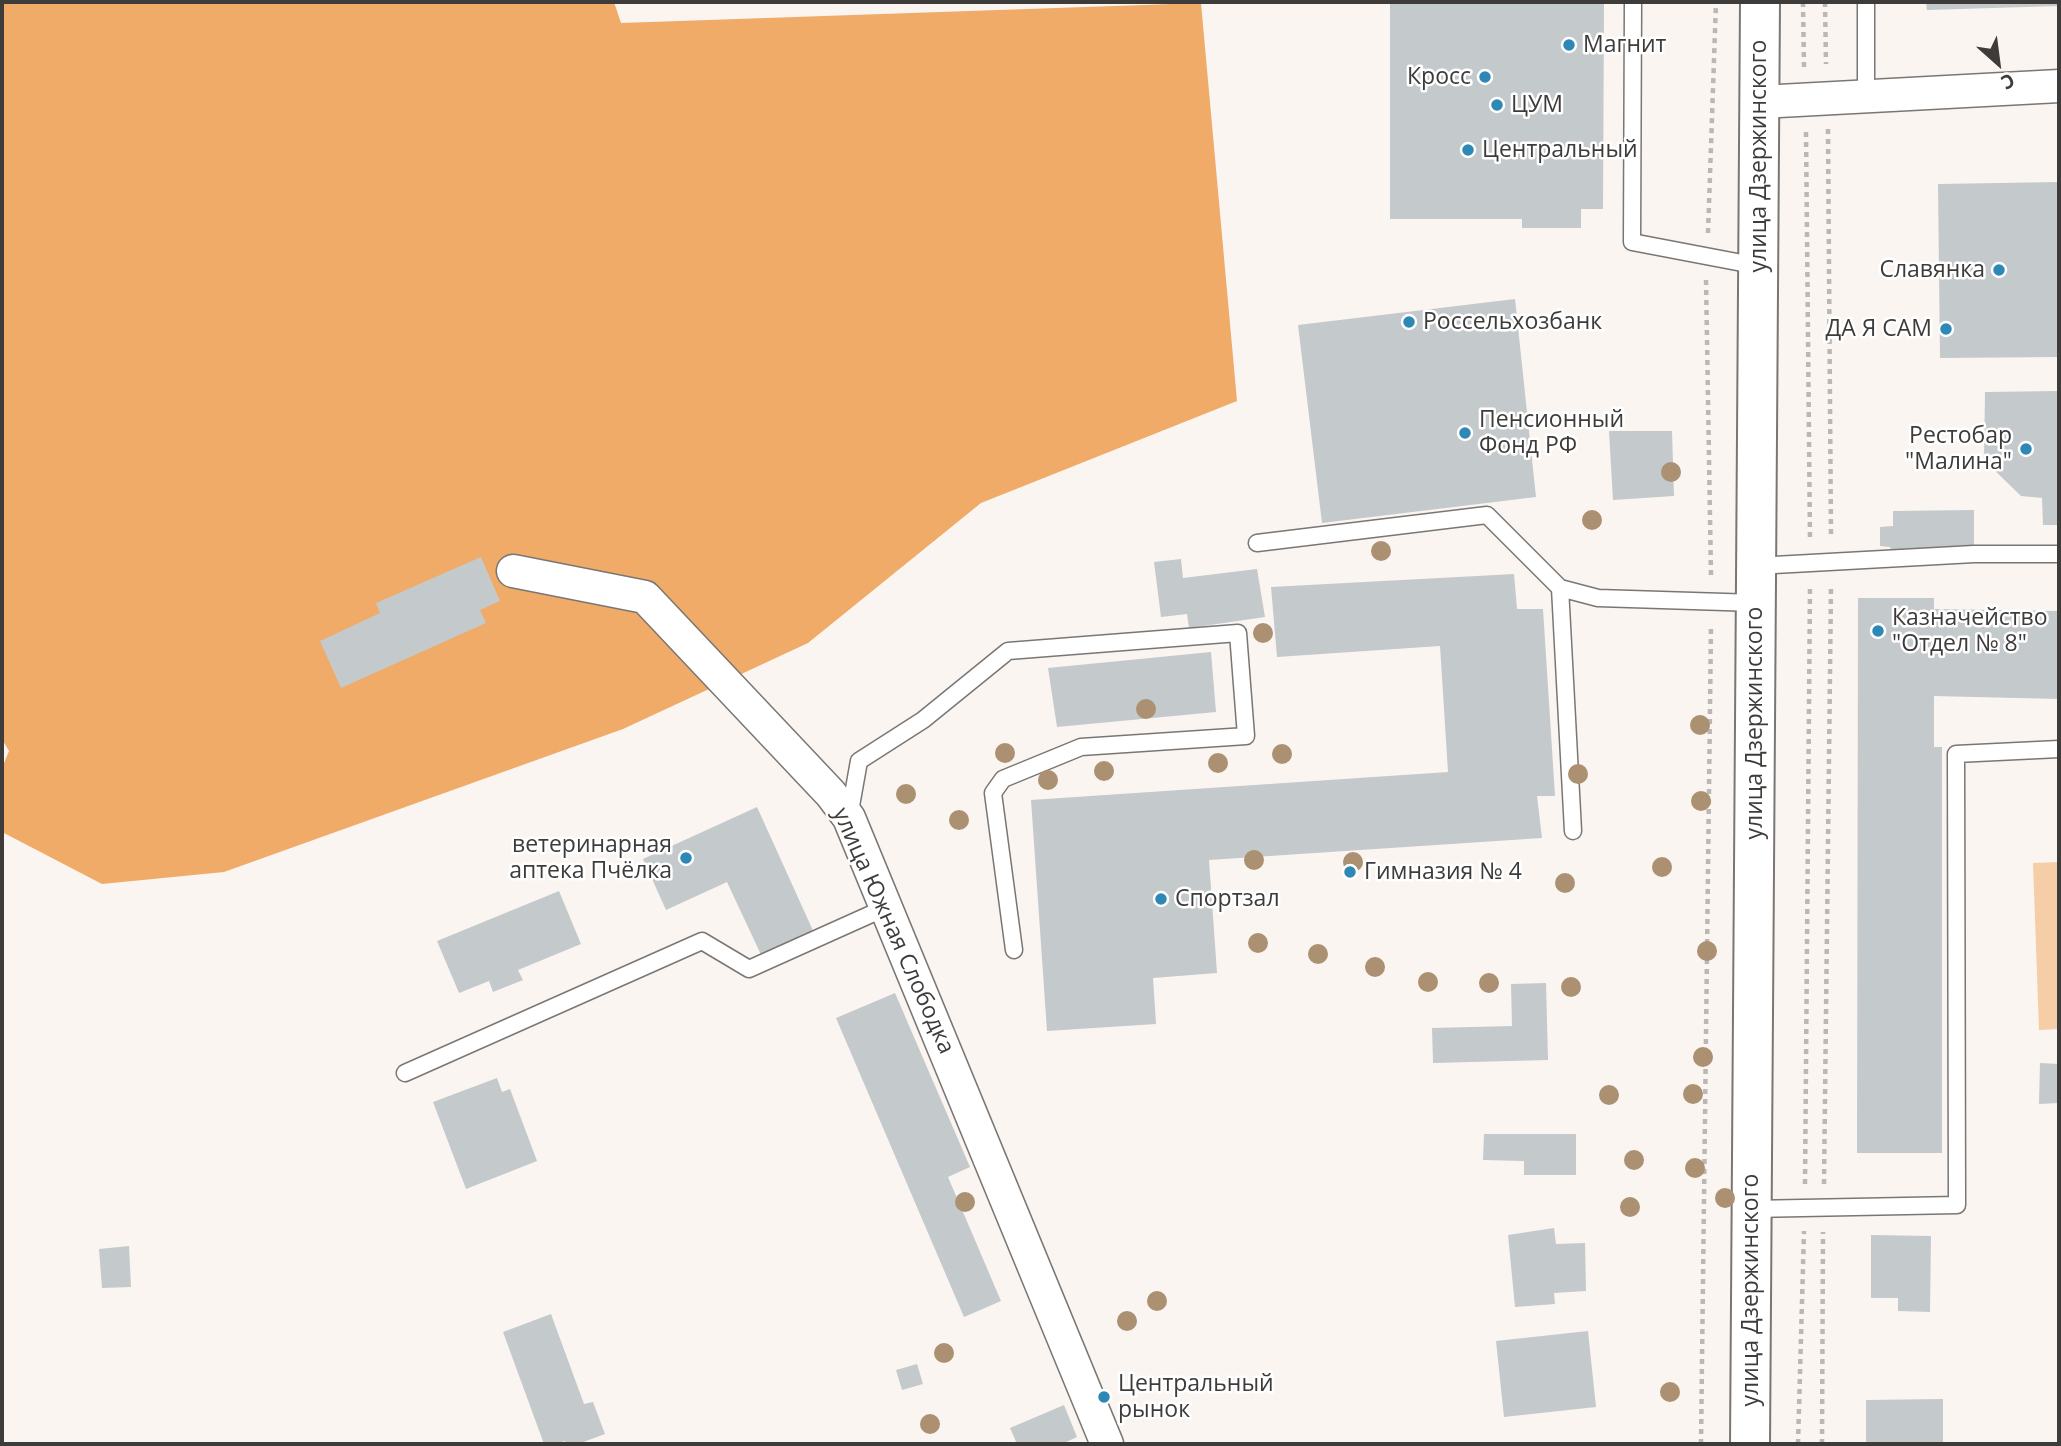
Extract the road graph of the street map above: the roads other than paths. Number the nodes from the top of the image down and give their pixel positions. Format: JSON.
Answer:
{"nodes":[{"id":1,"x":1633,"y":2,"type":"edge"},
{"id":2,"x":1760,"y":2,"type":"edge"},
{"id":3,"x":1866,"y":2,"type":"edge"},
{"id":4,"x":2059,"y":86,"type":"edge"},
{"id":5,"x":1866,"y":96,"type":"junction"},
{"id":6,"x":1760,"y":102,"type":"junction"},
{"id":7,"x":1759,"y":267,"type":"junction"},
{"id":8,"x":1257,"y":543,"type":"dead end"},
{"id":9,"x":2059,"y":554,"type":"edge"},
{"id":10,"x":1756,"y":566,"type":"junction"},
{"id":11,"x":513,"y":571,"type":"dead end"},
{"id":12,"x":1560,"y":588,"type":"junction"},
{"id":13,"x":1756,"y":603,"type":"junction"},
{"id":14,"x":2059,"y":749,"type":"edge"},
{"id":15,"x":849,"y":818,"type":"junction"},
{"id":16,"x":1573,"y":831,"type":"dead end"},
{"id":17,"x":887,"y":907,"type":"junction"},
{"id":18,"x":1014,"y":950,"type":"dead end"},
{"id":19,"x":405,"y":1073,"type":"dead end"},
{"id":20,"x":1751,"y":1209,"type":"junction"},
{"id":21,"x":1107,"y":1444,"type":"edge"},
{"id":22,"x":1750,"y":1444,"type":"edge"}],
"edges":[{"from":1,"to":7,"type":"lane"},
{"from":2,"to":6,"type":"main road","name":"улица Дзержинского"},
{"from":3,"to":5,"type":"lane"},
{"from":4,"to":5,"type":"street"},
{"from":5,"to":6,"type":"street"},
{"from":6,"to":7,"type":"main road","name":"улица Дзержинского"},
{"from":7,"to":10,"type":"main road","name":"улица Дзержинского"},
{"from":8,"to":12,"type":"lane"},
{"from":9,"to":10,"type":"lane"},
{"from":10,"to":13,"type":"main road","name":"улица Дзержинского"},
{"from":11,"to":15,"type":"street","name":"улица Южная Слободка"},
{"from":12,"to":13,"type":"lane"},
{"from":12,"to":16,"type":"lane"},
{"from":13,"to":20,"type":"main road","name":"улица Дзержинского"},
{"from":14,"to":20,"type":"lane"},
{"from":15,"to":17,"type":"street","name":"улица Южная Слободка"},
{"from":15,"to":18,"type":"lane"},
{"from":17,"to":19,"type":"lane"},
{"from":17,"to":21,"type":"street","name":"улица Южная Слободка"},
{"from":20,"to":22,"type":"main road","name":"улица Дзержинского"}]}
